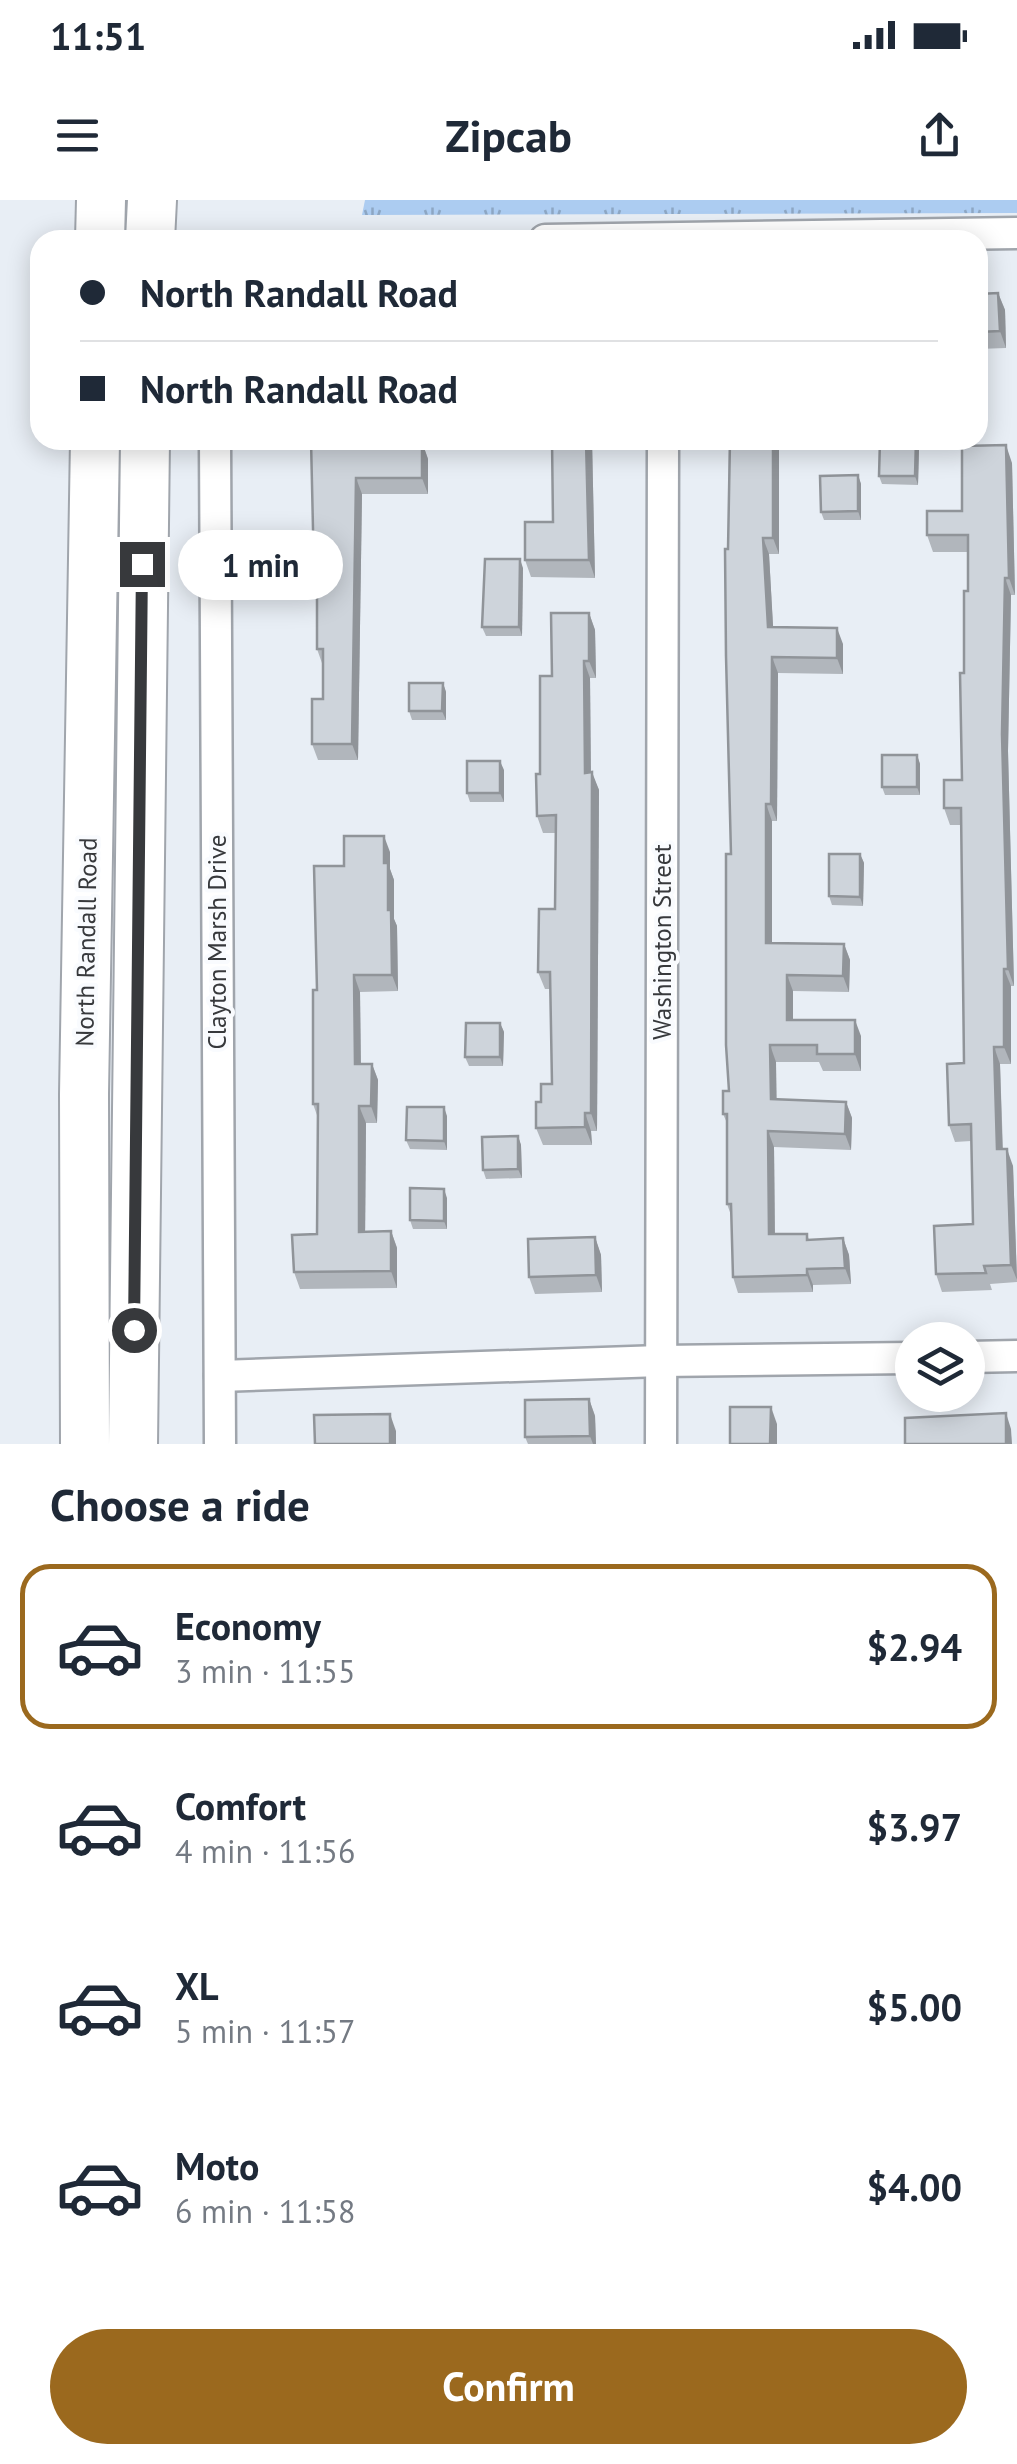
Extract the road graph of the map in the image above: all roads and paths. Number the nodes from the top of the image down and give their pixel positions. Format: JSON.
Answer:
{"nodes":[{"id":1,"x":101,"y":200,"type":"edge"},
{"id":2,"x":152,"y":200,"type":"edge"},
{"id":3,"x":100,"y":230,"type":"edge"},
{"id":4,"x":150,"y":230,"type":"edge"},
{"id":5,"x":988,"y":233,"type":"edge"},
{"id":6,"x":1017,"y":233,"type":"edge"},
{"id":7,"x":95,"y":450,"type":"edge"},
{"id":8,"x":145,"y":450,"type":"edge"},
{"id":9,"x":215,"y":450,"type":"edge"},
{"id":10,"x":663,"y":450,"type":"edge"},
{"id":11,"x":1017,"y":1356,"type":"edge"},
{"id":12,"x":985,"y":1357,"type":"edge"},
{"id":13,"x":895,"y":1358,"type":"edge"},
{"id":14,"x":660,"y":1361,"type":"junction"},
{"id":15,"x":220,"y":1376,"type":"junction"},
{"id":16,"x":85,"y":1444,"type":"edge"},
{"id":17,"x":132,"y":1444,"type":"edge"},
{"id":18,"x":220,"y":1444,"type":"edge"},
{"id":19,"x":662,"y":1444,"type":"edge"}],
"edges":[{"from":1,"to":3,"type":"main road"},
{"from":2,"to":4,"type":"main road"},
{"from":5,"to":6,"type":"street"},
{"from":7,"to":16,"type":"main road","name":"North Randall Road"},
{"from":8,"to":17,"type":"main road","name":"North Randall Road"},
{"from":9,"to":15,"type":"street","name":"Clayton Marsh Drive"},
{"from":10,"to":14,"type":"street","name":"Washington Street"},
{"from":11,"to":12,"type":"street"},
{"from":13,"to":14,"type":"street"},
{"from":14,"to":15,"type":"street"},
{"from":14,"to":19,"type":"street","name":"Washington Street"},
{"from":15,"to":18,"type":"street","name":"Clayton Marsh Drive"}]}
